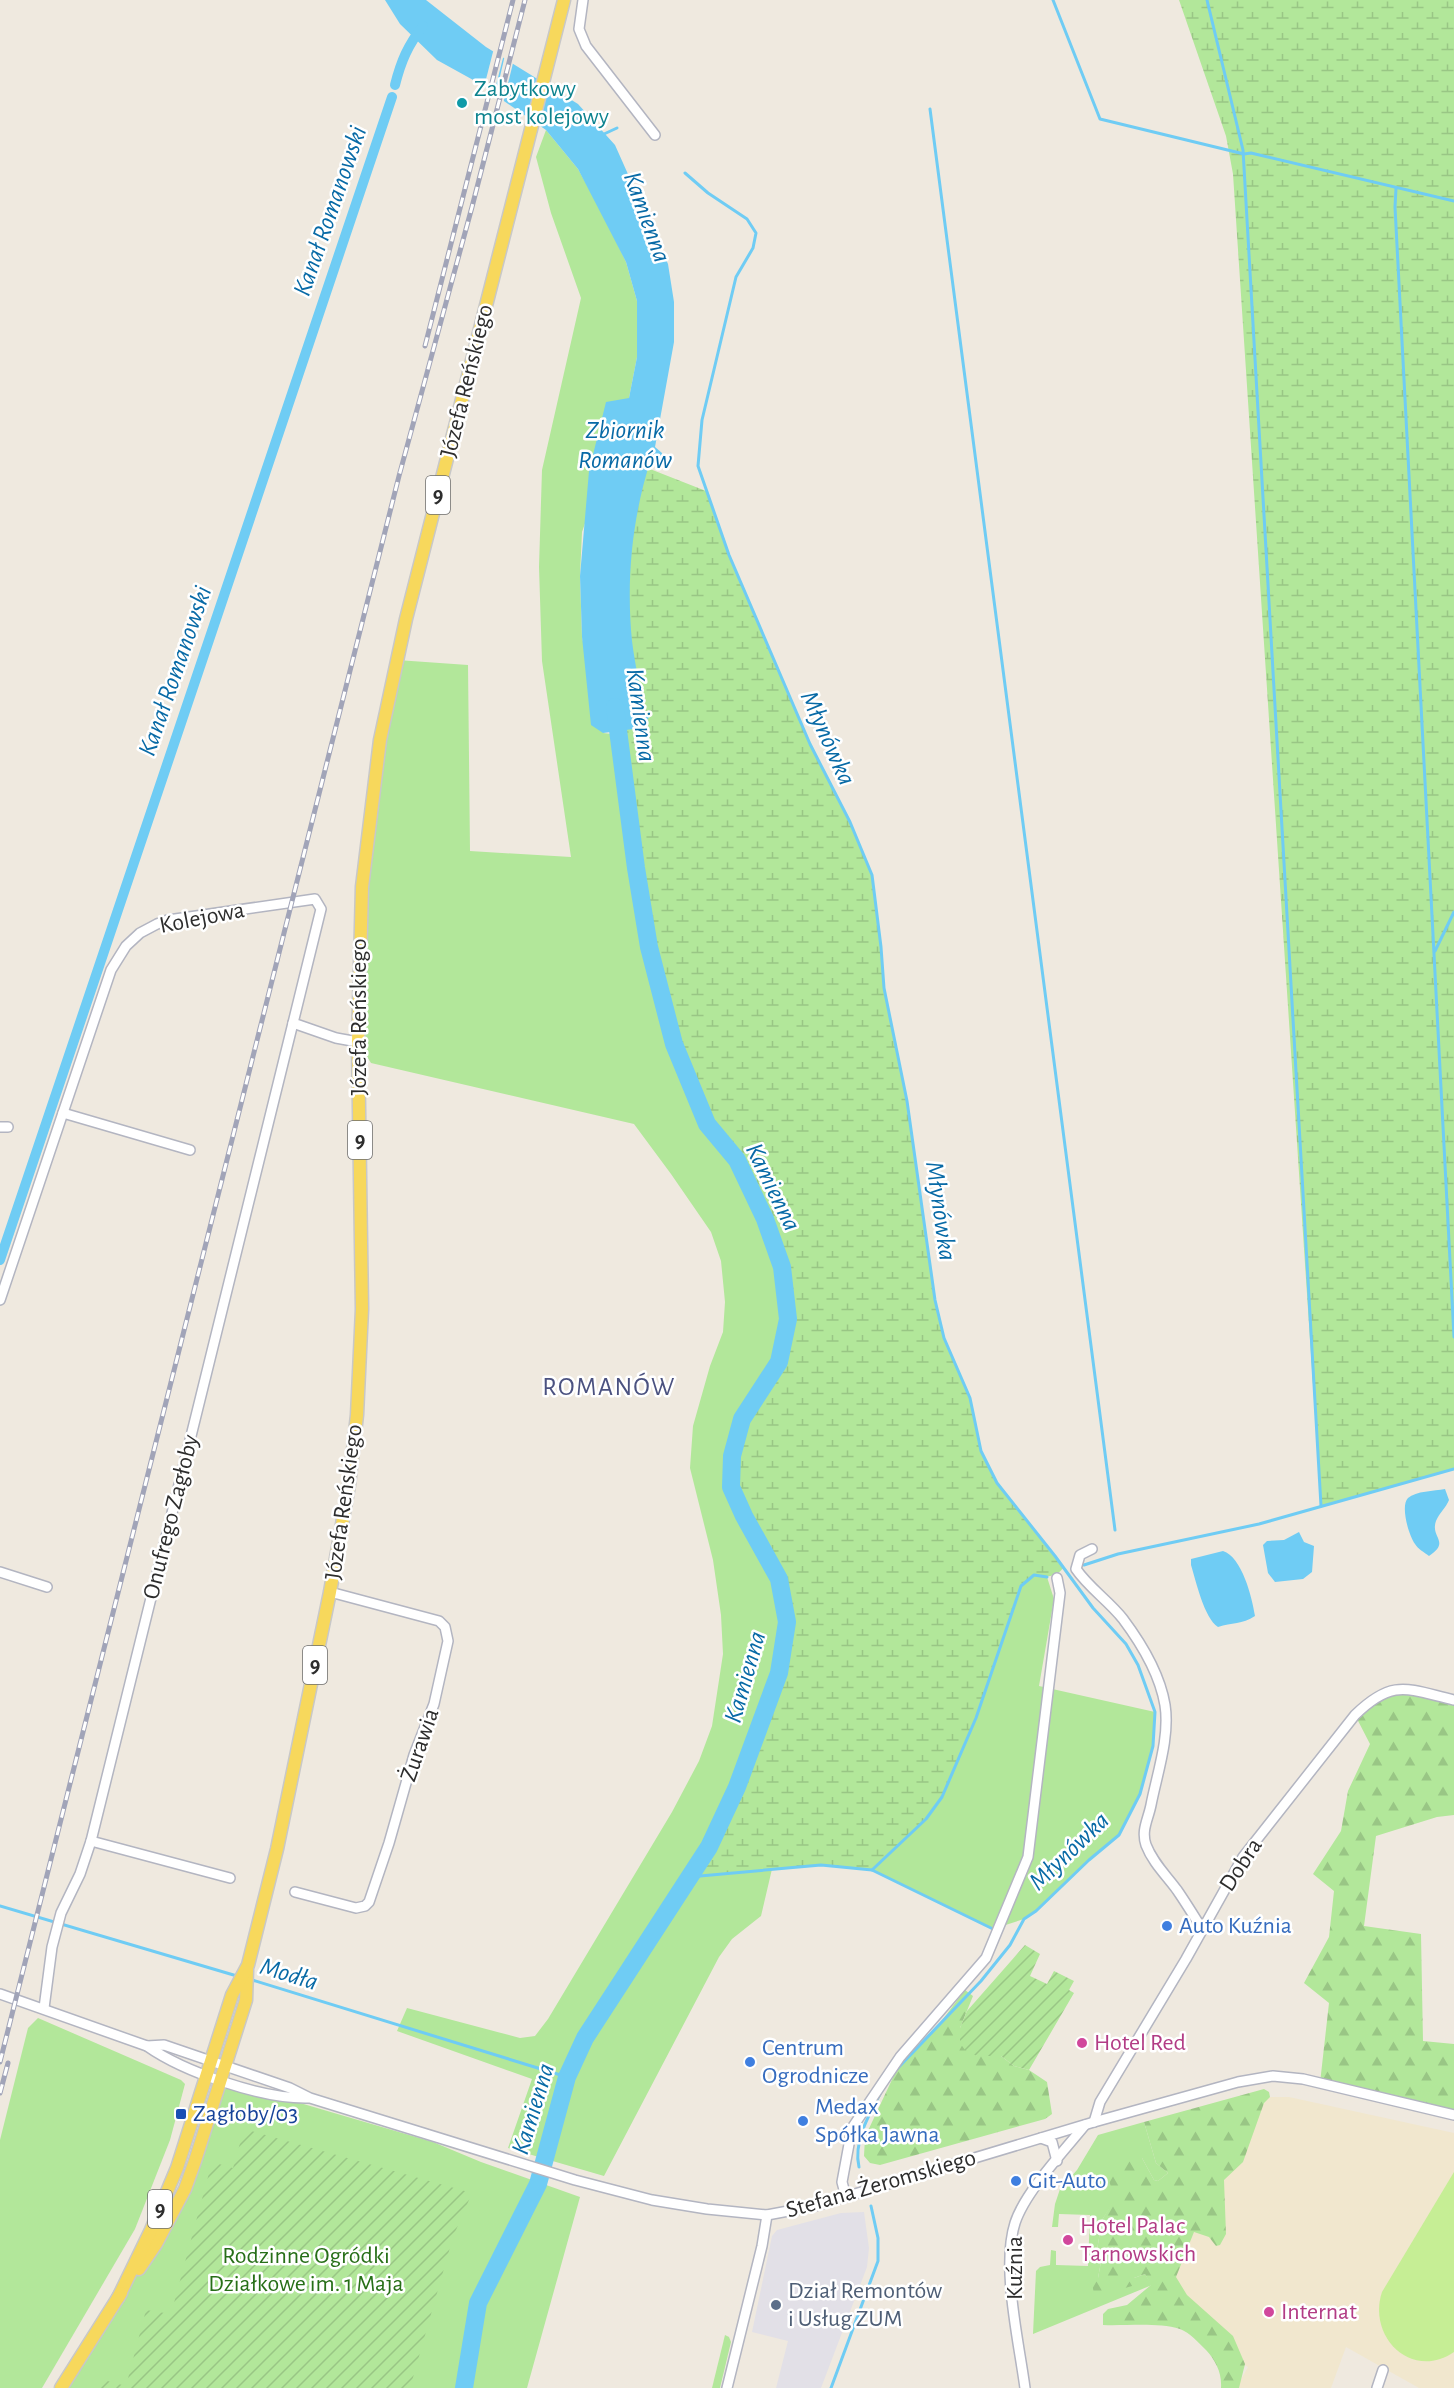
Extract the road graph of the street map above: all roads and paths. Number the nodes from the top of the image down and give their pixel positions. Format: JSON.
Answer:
{"nodes":[{"id":1,"x":564,"y":0,"type":"edge"},
{"id":2,"x":583,"y":0,"type":"edge"},
{"id":3,"x":655,"y":135,"type":"dead end"},
{"id":4,"x":318,"y":902,"type":"joint"},
{"id":5,"x":293,"y":1023,"type":"junction"},
{"id":6,"x":358,"y":1042,"type":"junction"},
{"id":7,"x":63,"y":1113,"type":"junction"},
{"id":8,"x":190,"y":1150,"type":"dead end"},
{"id":9,"x":0,"y":1300,"type":"edge"},
{"id":10,"x":1092,"y":1549,"type":"dead end"},
{"id":11,"x":0,"y":1572,"type":"edge"},
{"id":12,"x":1057,"y":1578,"type":"dead end"},
{"id":13,"x":46,"y":1587,"type":"dead end"},
{"id":14,"x":330,"y":1592,"type":"junction"},
{"id":15,"x":1454,"y":1700,"type":"edge"},
{"id":16,"x":91,"y":1841,"type":"junction"},
{"id":17,"x":230,"y":1878,"type":"dead end"},
{"id":18,"x":296,"y":1892,"type":"dead end"},
{"id":19,"x":1202,"y":1929,"type":"junction"},
{"id":20,"x":248,"y":1965,"type":"junction"},
{"id":21,"x":0,"y":1994,"type":"edge"},
{"id":22,"x":44,"y":2008,"type":"junction"},
{"id":23,"x":147,"y":2046,"type":"junction"},
{"id":24,"x":211,"y":2062,"type":"junction"},
{"id":25,"x":226,"y":2067,"type":"junction"},
{"id":26,"x":207,"y":2075,"type":"junction"},
{"id":27,"x":222,"y":2080,"type":"junction"},
{"id":28,"x":310,"y":2098,"type":"junction"},
{"id":29,"x":1454,"y":2115,"type":"edge"},
{"id":30,"x":1089,"y":2123,"type":"junction"},
{"id":31,"x":1041,"y":2138,"type":"junction"},
{"id":32,"x":1057,"y":2161,"type":"junction"},
{"id":33,"x":846,"y":2197,"type":"junction"},
{"id":34,"x":767,"y":2215,"type":"junction"},
{"id":35,"x":118,"y":2298,"type":"junction"},
{"id":36,"x":1383,"y":2370,"type":"dead end"},
{"id":37,"x":61,"y":2388,"type":"edge"},
{"id":38,"x":727,"y":2388,"type":"edge"},
{"id":39,"x":1025,"y":2388,"type":"edge"},
{"id":40,"x":1377,"y":2388,"type":"edge"}],
"edges":[{"from":1,"to":6,"type":"main road","name":"Józefa Reńskiego","number":"9"},
{"from":2,"to":3,"type":"street"},
{"from":4,"to":5,"type":"street","name":"Onufrego Zagłoby"},
{"from":4,"to":7,"type":"street","name":"Kolejowa"},
{"from":5,"to":6,"type":"street"},
{"from":5,"to":16,"type":"street","name":"Onufrego Zagłoby"},
{"from":6,"to":14,"type":"main road","name":"Józefa Reńskiego","number":"9"},
{"from":7,"to":8,"type":"street"},
{"from":7,"to":9,"type":"street","name":"Kolejowa"},
{"from":10,"to":19,"type":"street"},
{"from":11,"to":13,"type":"street"},
{"from":12,"to":33,"type":"street"},
{"from":14,"to":18,"type":"street","name":"Żurawia"},
{"from":14,"to":20,"type":"main road","name":"Józefa Reńskiego","number":"9"},
{"from":15,"to":19,"type":"street","name":"Dobra"},
{"from":16,"to":17,"type":"street"},
{"from":16,"to":22,"type":"street","name":"Onufrego Zagłoby"},
{"from":19,"to":30,"type":"street","name":"Dobra"},
{"from":20,"to":24,"type":"main road","name":"Józefa Reńskiego","number":"9"},
{"from":20,"to":25,"type":"main road","name":"Józefa Reńskiego","number":"9"},
{"from":21,"to":22,"type":"street","name":"Stefana Żeromskiego"},
{"from":22,"to":23,"type":"street","name":"Stefana Żeromskiego"},
{"from":23,"to":24,"type":"street","name":"Stefana Żeromskiego"},
{"from":23,"to":26,"type":"street","name":"Stefana Żeromskiego"},
{"from":24,"to":25,"type":"street","name":"Stefana Żeromskiego"},
{"from":24,"to":26,"type":"main road","name":"Józefa Reńskiego","number":"9"},
{"from":25,"to":27,"type":"main road","name":"Józefa Reńskiego","number":"9"},
{"from":25,"to":28,"type":"street","name":"Stefana Żeromskiego"},
{"from":26,"to":27,"type":"street","name":"Stefana Żeromskiego"},
{"from":26,"to":35,"type":"main road","number":"9"},
{"from":27,"to":28,"type":"street","name":"Stefana Żeromskiego"},
{"from":27,"to":35,"type":"main road","number":"9"},
{"from":28,"to":34,"type":"street","name":"Stefana Żeromskiego"},
{"from":29,"to":30,"type":"street","name":"Stefana Żeromskiego"},
{"from":30,"to":31,"type":"street","name":"Stefana Żeromskiego"},
{"from":30,"to":32,"type":"street","name":"Kuźnia"},
{"from":31,"to":32,"type":"street"},
{"from":31,"to":33,"type":"street","name":"Stefana Żeromskiego"},
{"from":32,"to":39,"type":"street","name":"Kuźnia"},
{"from":33,"to":34,"type":"street","name":"Stefana Żeromskiego"},
{"from":34,"to":38,"type":"street"},
{"from":35,"to":37,"type":"main road","number":"9"},
{"from":36,"to":40,"type":"street"}]}
